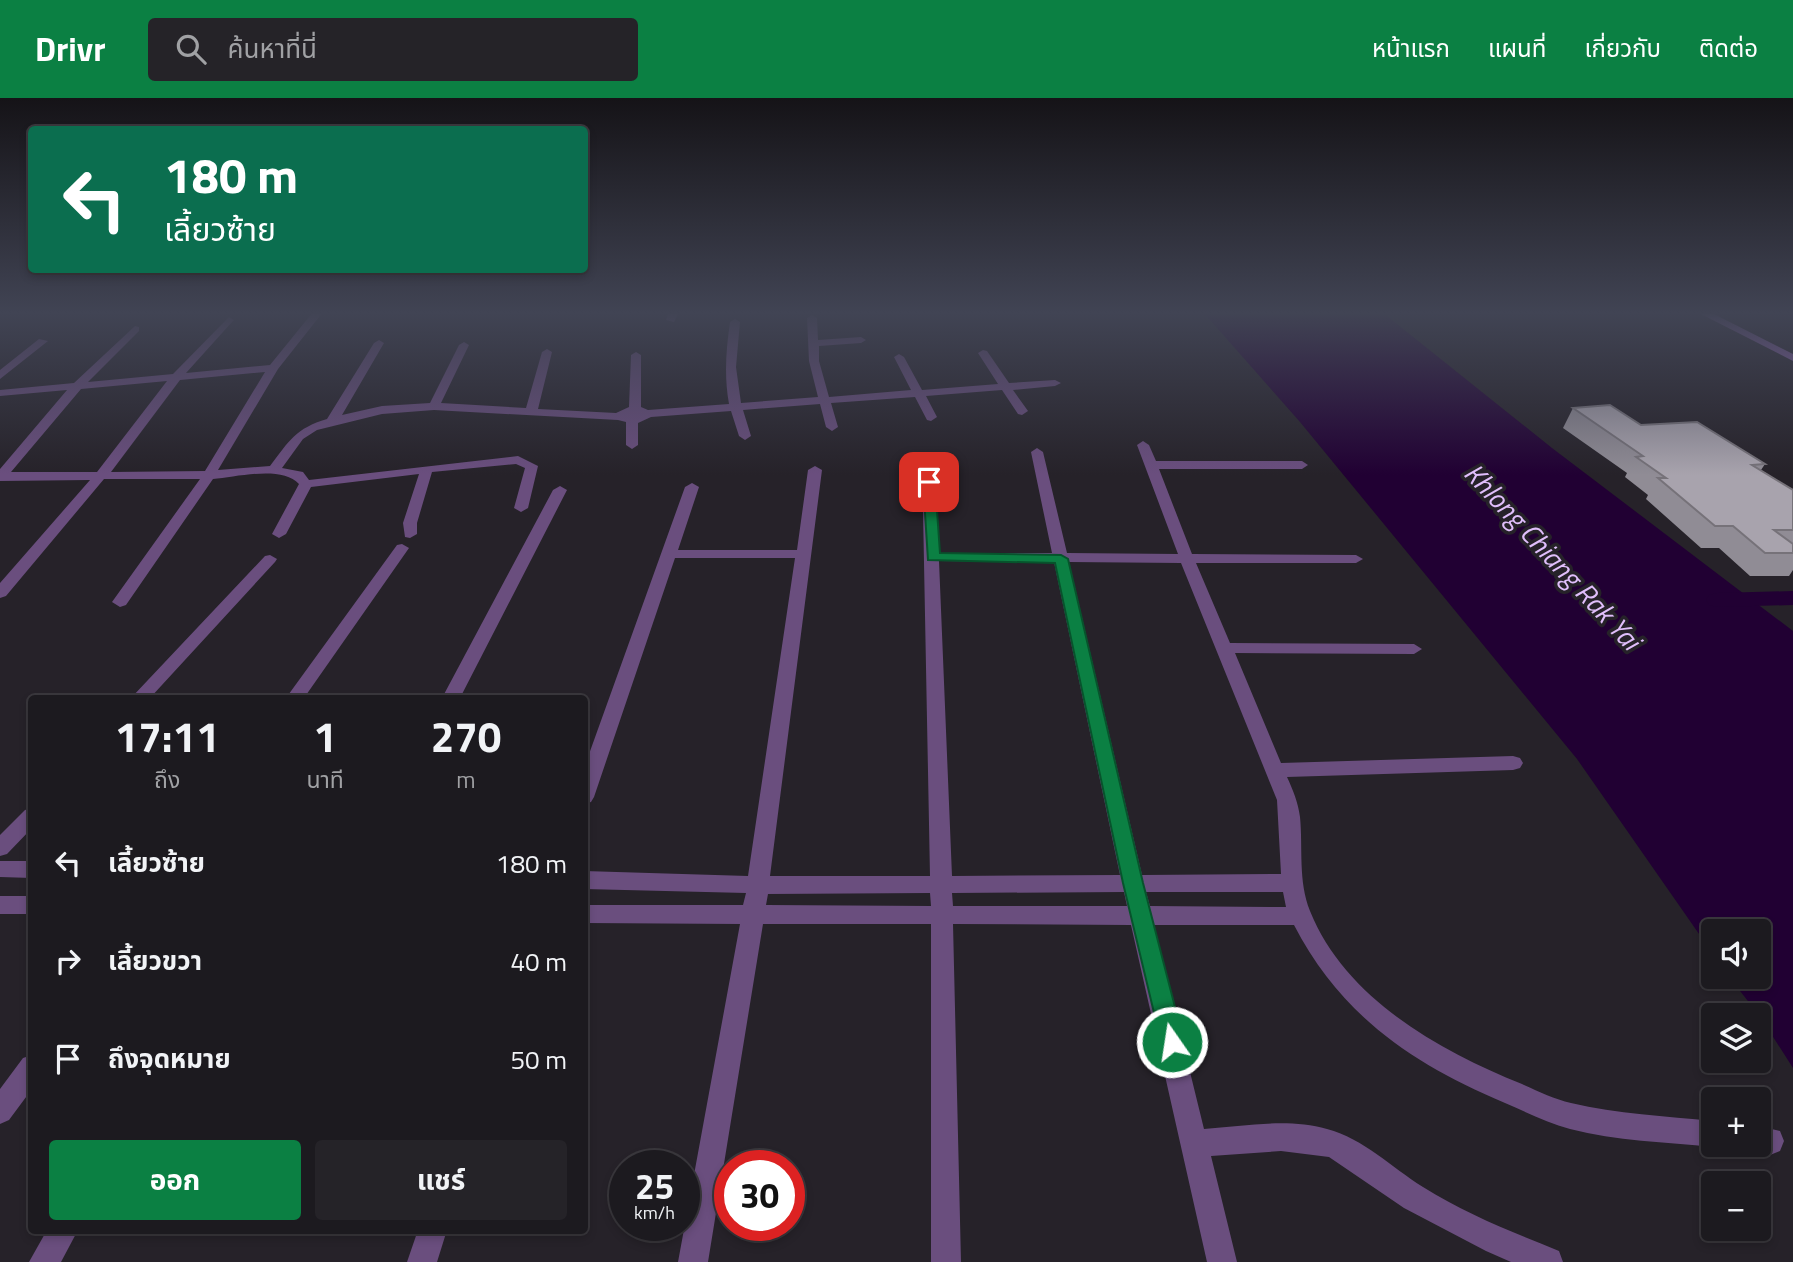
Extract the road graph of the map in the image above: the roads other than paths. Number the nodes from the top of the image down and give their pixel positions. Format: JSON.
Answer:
{"nodes":[{"id":1,"x":97,"y":366,"type":"edge"},
{"id":2,"x":186,"y":366,"type":"edge"},
{"id":3,"x":365,"y":366,"type":"edge"},
{"id":4,"x":454,"y":366,"type":"edge"},
{"id":5,"x":543,"y":366,"type":"edge"},
{"id":6,"x":636,"y":366,"type":"edge"},
{"id":7,"x":729,"y":366,"type":"edge"},
{"id":8,"x":815,"y":366,"type":"edge"},
{"id":9,"x":904,"y":366,"type":"edge"},
{"id":10,"x":990,"y":366,"type":"edge"},
{"id":11,"x":273,"y":368,"type":"joint"},
{"id":12,"x":177,"y":376,"type":"junction"},
{"id":13,"x":1055,"y":383,"type":"dead end"},
{"id":14,"x":78,"y":385,"type":"junction"},
{"id":15,"x":1003,"y":386,"type":"junction"},
{"id":16,"x":918,"y":392,"type":"junction"},
{"id":17,"x":0,"y":393,"type":"edge"},
{"id":18,"x":824,"y":399,"type":"junction"},
{"id":19,"x":434,"y":406,"type":"junction"},
{"id":20,"x":735,"y":408,"type":"junction"},
{"id":21,"x":1022,"y":411,"type":"dead end"},
{"id":22,"x":531,"y":413,"type":"junction"},
{"id":23,"x":634,"y":415,"type":"junction"},
{"id":24,"x":931,"y":417,"type":"dead end"},
{"id":25,"x":332,"y":421,"type":"junction"},
{"id":26,"x":832,"y":427,"type":"dead end"},
{"id":27,"x":745,"y":436,"type":"dead end"},
{"id":28,"x":1143,"y":444,"type":"dead end"},
{"id":29,"x":632,"y":445,"type":"dead end"},
{"id":30,"x":1037,"y":452,"type":"dead end"},
{"id":31,"x":928,"y":457,"type":"dead end"},
{"id":32,"x":1302,"y":465,"type":"dead end"},
{"id":33,"x":1151,"y":466,"type":"junction"},
{"id":34,"x":427,"y":469,"type":"junction"},
{"id":35,"x":274,"y":470,"type":"junction"},
{"id":36,"x":814,"y":470,"type":"dead end"},
{"id":37,"x":102,"y":474,"type":"junction"},
{"id":38,"x":209,"y":475,"type":"junction"},
{"id":39,"x":0,"y":477,"type":"edge"},
{"id":40,"x":306,"y":484,"type":"junction"},
{"id":41,"x":692,"y":488,"type":"dead end"},
{"id":42,"x":560,"y":490,"type":"dead end"},
{"id":43,"x":521,"y":508,"type":"dead end"},
{"id":44,"x":279,"y":534,"type":"dead end"},
{"id":45,"x":667,"y":554,"type":"junction"},
{"id":46,"x":803,"y":554,"type":"junction"},
{"id":47,"x":933,"y":557,"type":"junction"},
{"id":48,"x":270,"y":559,"type":"dead end"},
{"id":49,"x":1061,"y":559,"type":"junction"},
{"id":50,"x":1187,"y":559,"type":"junction"},
{"id":51,"x":1356,"y":559,"type":"dead end"},
{"id":52,"x":0,"y":593,"type":"edge"},
{"id":53,"x":120,"y":602,"type":"dead end"},
{"id":54,"x":1224,"y":648,"type":"junction"},
{"id":55,"x":1414,"y":649,"type":"dead end"},
{"id":56,"x":143,"y":695,"type":"edge"},
{"id":57,"x":297,"y":695,"type":"edge"},
{"id":58,"x":453,"y":695,"type":"edge"},
{"id":59,"x":1513,"y":763,"type":"dead end"},
{"id":60,"x":1275,"y":770,"type":"junction"},
{"id":61,"x":588,"y":785,"type":"edge"},
{"id":62,"x":28,"y":819,"type":"edge"},
{"id":63,"x":0,"y":848,"type":"edge"},
{"id":64,"x":0,"y":869,"type":"edge"},
{"id":65,"x":28,"y":870,"type":"edge"},
{"id":66,"x":588,"y":880,"type":"edge"},
{"id":67,"x":1133,"y":883,"type":"junction"},
{"id":68,"x":1290,"y":883,"type":"junction"},
{"id":69,"x":758,"y":885,"type":"junction"},
{"id":70,"x":940,"y":885,"type":"junction"},
{"id":71,"x":0,"y":905,"type":"edge"},
{"id":72,"x":28,"y":905,"type":"edge"},
{"id":73,"x":588,"y":914,"type":"edge"},
{"id":74,"x":753,"y":916,"type":"junction"},
{"id":75,"x":1143,"y":916,"type":"junction"},
{"id":76,"x":1301,"y":916,"type":"junction"},
{"id":77,"x":942,"y":917,"type":"junction"},
{"id":78,"x":28,"y":1072,"type":"edge"},
{"id":79,"x":0,"y":1111,"type":"edge"},
{"id":80,"x":1701,"y":1133,"type":"edge"},
{"id":81,"x":1196,"y":1143,"type":"junction"},
{"id":82,"x":62,"y":1234,"type":"edge"},
{"id":83,"x":432,"y":1234,"type":"edge"},
{"id":84,"x":44,"y":1262,"type":"edge"},
{"id":85,"x":422,"y":1262,"type":"edge"},
{"id":86,"x":693,"y":1262,"type":"edge"},
{"id":87,"x":946,"y":1262,"type":"edge"},
{"id":88,"x":1222,"y":1262,"type":"edge"},
{"id":89,"x":1548,"y":1262,"type":"edge"}],
"edges":[{"from":1,"to":14,"type":"street"},
{"from":2,"to":12,"type":"street"},
{"from":3,"to":25,"type":"street"},
{"from":4,"to":19,"type":"street"},
{"from":5,"to":22,"type":"street"},
{"from":6,"to":23,"type":"street"},
{"from":7,"to":20,"type":"street"},
{"from":8,"to":18,"type":"street"},
{"from":9,"to":16,"type":"street"},
{"from":10,"to":15,"type":"street"},
{"from":11,"to":12,"type":"street"},
{"from":11,"to":38,"type":"street"},
{"from":12,"to":14,"type":"street"},
{"from":12,"to":37,"type":"street"},
{"from":13,"to":15,"type":"street"},
{"from":14,"to":17,"type":"street"},
{"from":14,"to":39,"type":"street"},
{"from":15,"to":16,"type":"street"},
{"from":15,"to":21,"type":"street"},
{"from":16,"to":18,"type":"street"},
{"from":16,"to":24,"type":"street"},
{"from":18,"to":20,"type":"street"},
{"from":18,"to":26,"type":"street"},
{"from":19,"to":22,"type":"street"},
{"from":19,"to":25,"type":"street"},
{"from":20,"to":23,"type":"street"},
{"from":20,"to":27,"type":"street"},
{"from":22,"to":23,"type":"street"},
{"from":23,"to":29,"type":"street"},
{"from":25,"to":35,"type":"street"},
{"from":28,"to":33,"type":"street"},
{"from":30,"to":49,"type":"street"},
{"from":31,"to":47,"type":"street"},
{"from":32,"to":33,"type":"street"},
{"from":33,"to":50,"type":"street"},
{"from":34,"to":40,"type":"street"},
{"from":34,"to":43,"type":"street"},
{"from":34,"to":57,"type":"street"},
{"from":35,"to":38,"type":"street"},
{"from":35,"to":40,"type":"street"},
{"from":36,"to":46,"type":"street"},
{"from":37,"to":38,"type":"street"},
{"from":37,"to":39,"type":"street"},
{"from":37,"to":52,"type":"street"},
{"from":38,"to":53,"type":"street"},
{"from":40,"to":44,"type":"street"},
{"from":41,"to":45,"type":"street"},
{"from":42,"to":58,"type":"street"},
{"from":45,"to":46,"type":"street"},
{"from":45,"to":61,"type":"street"},
{"from":46,"to":69,"type":"street"},
{"from":47,"to":49,"type":"street"},
{"from":47,"to":70,"type":"street"},
{"from":48,"to":56,"type":"street"},
{"from":49,"to":50,"type":"street"},
{"from":49,"to":67,"type":"street"},
{"from":50,"to":51,"type":"street"},
{"from":50,"to":54,"type":"street"},
{"from":54,"to":55,"type":"street"},
{"from":54,"to":60,"type":"street"},
{"from":59,"to":60,"type":"street"},
{"from":60,"to":68,"type":"street"},
{"from":62,"to":63,"type":"street"},
{"from":64,"to":65,"type":"street"},
{"from":66,"to":69,"type":"street"},
{"from":67,"to":68,"type":"street"},
{"from":67,"to":70,"type":"street"},
{"from":67,"to":75,"type":"street"},
{"from":68,"to":76,"type":"street"},
{"from":69,"to":70,"type":"street"},
{"from":69,"to":74,"type":"street"},
{"from":70,"to":77,"type":"street"},
{"from":71,"to":72,"type":"street"},
{"from":73,"to":74,"type":"street"},
{"from":74,"to":77,"type":"street"},
{"from":74,"to":86,"type":"street"},
{"from":75,"to":76,"type":"street"},
{"from":75,"to":77,"type":"street"},
{"from":75,"to":81,"type":"street"},
{"from":76,"to":80,"type":"street"},
{"from":77,"to":87,"type":"street"},
{"from":78,"to":79,"type":"street"},
{"from":81,"to":88,"type":"street"},
{"from":81,"to":89,"type":"street"},
{"from":82,"to":84,"type":"street"},
{"from":83,"to":85,"type":"street"}]}
